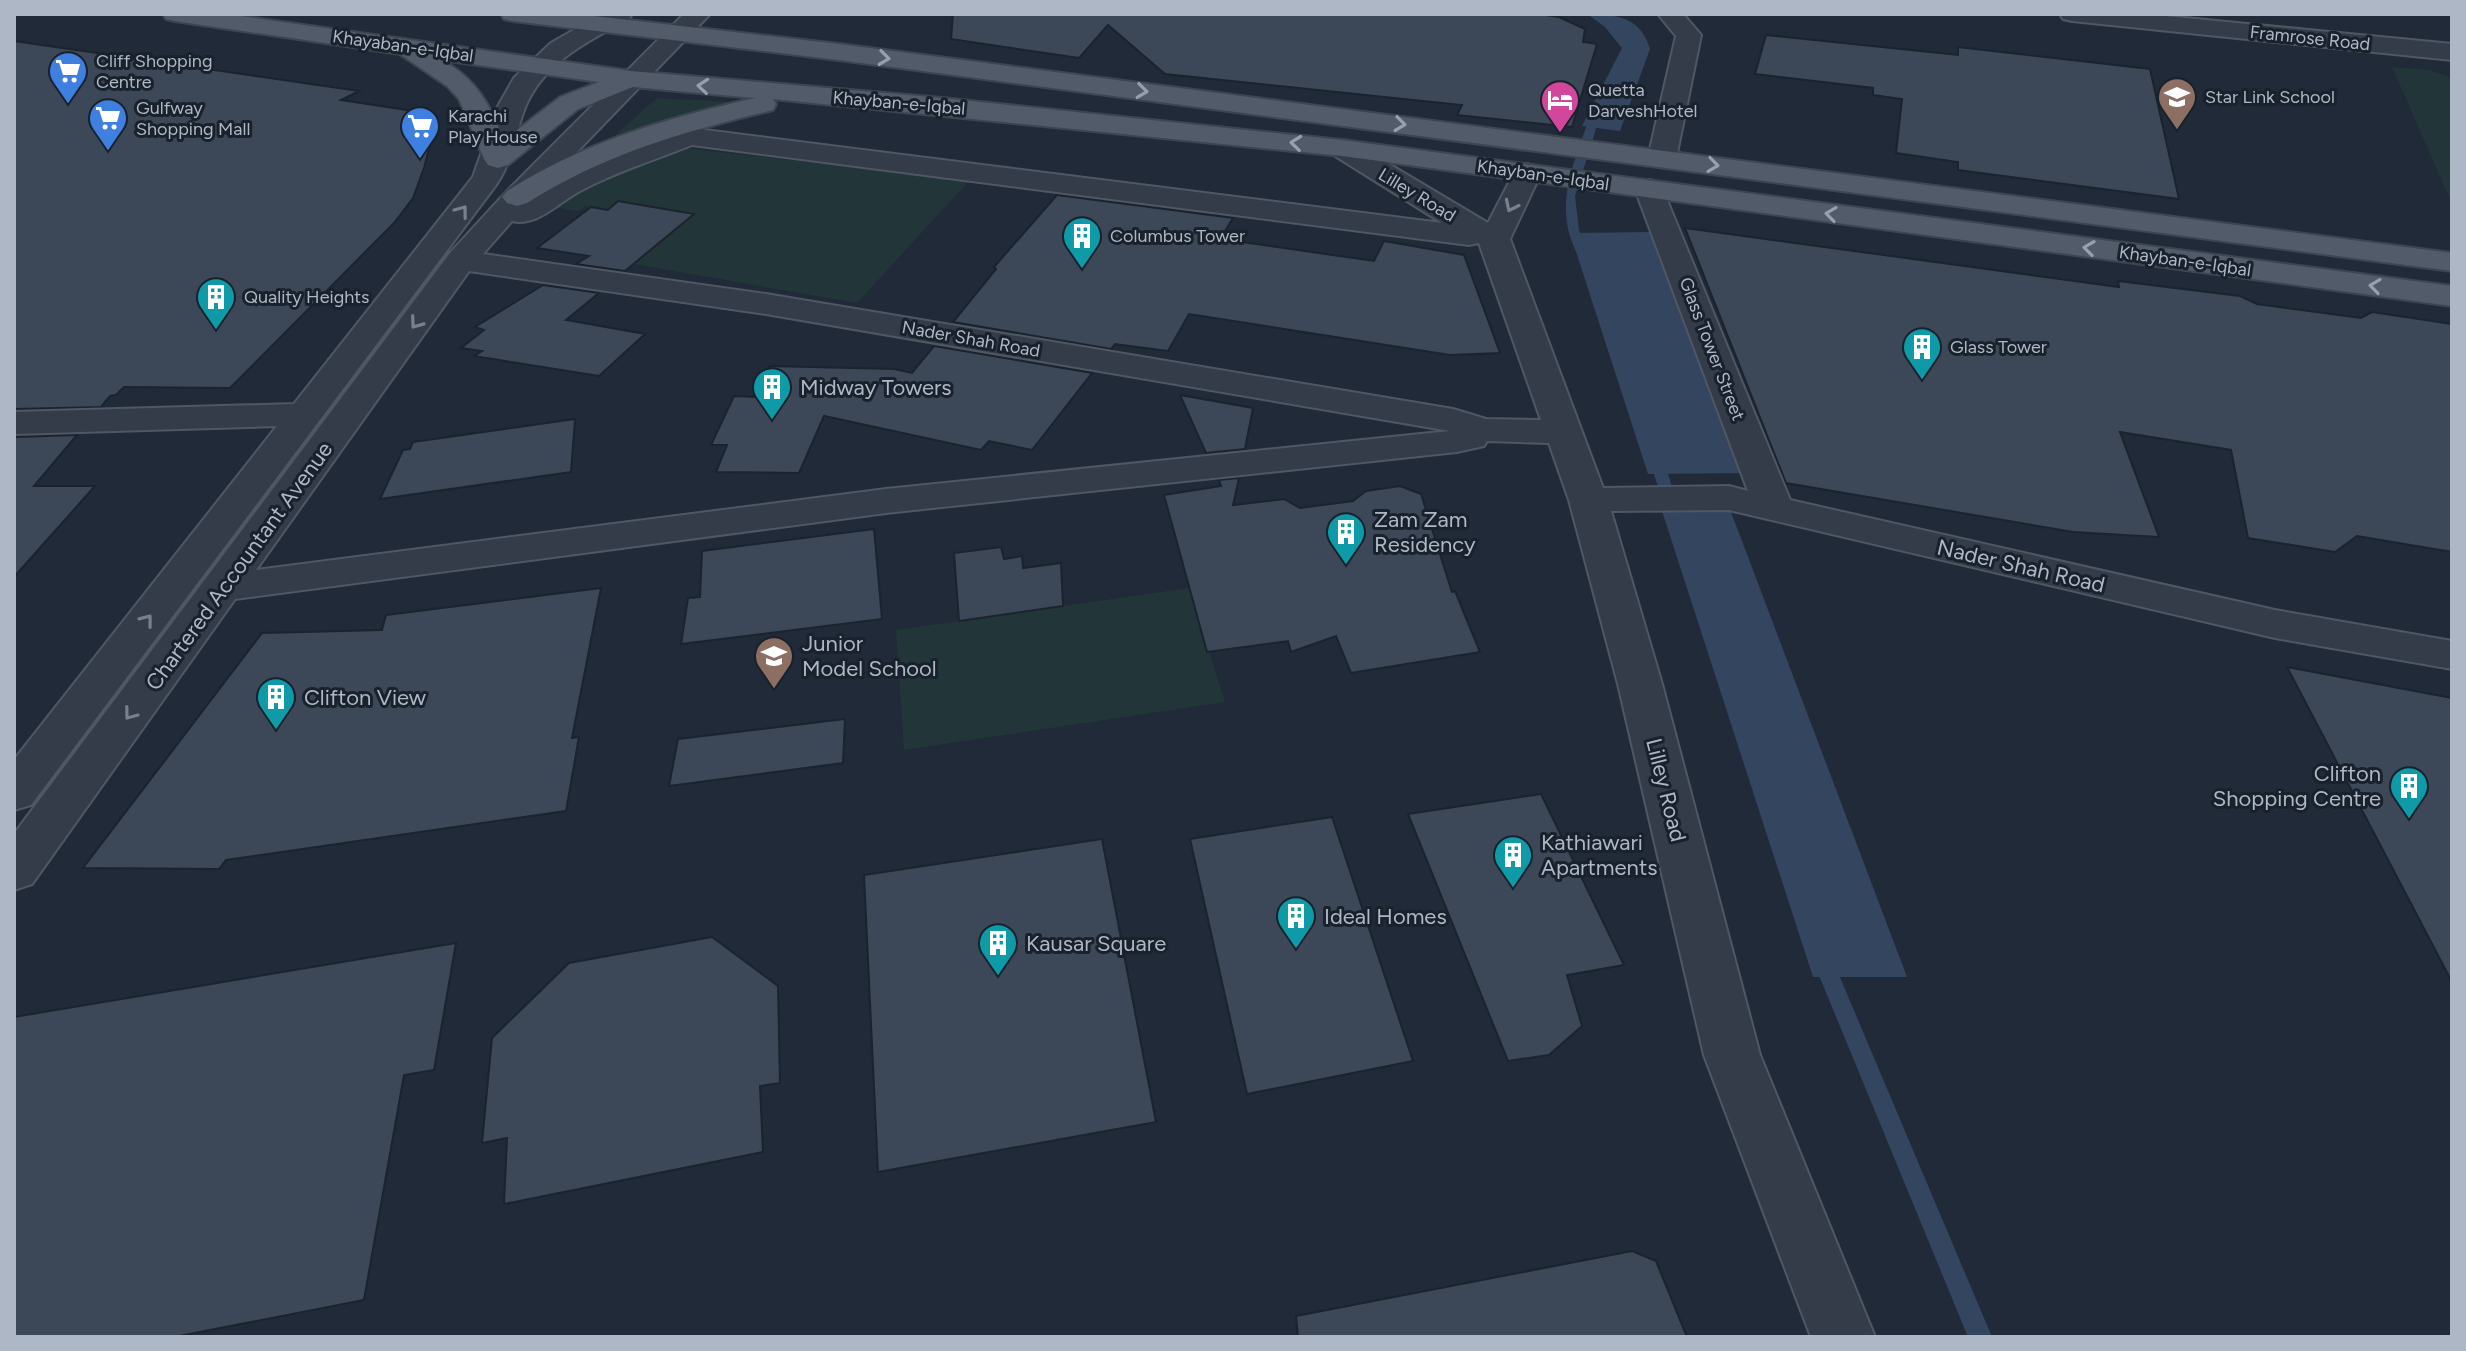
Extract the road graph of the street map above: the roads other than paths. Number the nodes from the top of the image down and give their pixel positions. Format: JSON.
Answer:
{"nodes":[{"id":1,"x":175,"y":14,"type":"edge"},
{"id":2,"x":513,"y":14,"type":"edge"},
{"id":3,"x":636,"y":14,"type":"edge"},
{"id":4,"x":658,"y":14,"type":"edge"},
{"id":5,"x":1670,"y":14,"type":"edge"},
{"id":6,"x":2072,"y":14,"type":"edge"},
{"id":7,"x":374,"y":17,"type":"dead end"},
{"id":8,"x":611,"y":19,"type":"edge"},
{"id":9,"x":689,"y":23,"type":"edge"},
{"id":10,"x":778,"y":23,"type":"dead end"},
{"id":11,"x":751,"y":41,"type":"junction"},
{"id":12,"x":398,"y":45,"type":"junction"},
{"id":13,"x":2399,"y":47,"type":"junction"},
{"id":14,"x":507,"y":49,"type":"junction"},
{"id":15,"x":716,"y":51,"type":"junction"},
{"id":16,"x":839,"y":52,"type":"junction"},
{"id":17,"x":2452,"y":52,"type":"edge"},
{"id":18,"x":476,"y":57,"type":"junction"},
{"id":19,"x":2452,"y":65,"type":"edge"},
{"id":20,"x":537,"y":67,"type":"junction"},
{"id":21,"x":631,"y":79,"type":"junction"},
{"id":22,"x":809,"y":96,"type":"junction"},
{"id":23,"x":594,"y":101,"type":"junction"},
{"id":24,"x":942,"y":106,"type":"junction"},
{"id":25,"x":647,"y":132,"type":"junction"},
{"id":26,"x":689,"y":136,"type":"junction"},
{"id":27,"x":1342,"y":148,"type":"junction"},
{"id":28,"x":498,"y":159,"type":"junction"},
{"id":29,"x":1527,"y":173,"type":"junction"},
{"id":30,"x":1656,"y":174,"type":"junction"},
{"id":31,"x":517,"y":197,"type":"junction"},
{"id":32,"x":1495,"y":239,"type":"junction"},
{"id":33,"x":455,"y":261,"type":"junction"},
{"id":34,"x":2452,"y":262,"type":"edge"},
{"id":35,"x":2452,"y":296,"type":"edge"},
{"id":36,"x":307,"y":414,"type":"junction"},
{"id":37,"x":14,"y":423,"type":"edge"},
{"id":38,"x":1476,"y":430,"type":"junction"},
{"id":39,"x":1564,"y":432,"type":"junction"},
{"id":40,"x":1588,"y":500,"type":"junction"},
{"id":41,"x":1774,"y":509,"type":"junction"},
{"id":42,"x":225,"y":587,"type":"junction"},
{"id":43,"x":2452,"y":655,"type":"edge"},
{"id":44,"x":14,"y":793,"type":"edge"},
{"id":45,"x":14,"y":871,"type":"edge"},
{"id":46,"x":1843,"y":1337,"type":"edge"}],
"edges":[{"from":1,"to":12,"type":"main road","name":"Khayaban-e-Iqbal"},
{"from":2,"to":8,"type":"main road"},
{"from":3,"to":8,"type":"main road"},
{"from":4,"to":9,"type":"main road"},
{"from":5,"to":30,"type":"street"},
{"from":6,"to":13,"type":"street","name":"Framrose Road"},
{"from":7,"to":14,"type":"main road"},
{"from":8,"to":9,"type":"main road"},
{"from":8,"to":14,"type":"main road"},
{"from":8,"to":20,"type":"street"},
{"from":9,"to":11,"type":"main road","name":"Khayban-e-Iqbal"},
{"from":9,"to":15,"type":"main road"},
{"from":9,"to":21,"type":"street"},
{"from":10,"to":16,"type":"main road"},
{"from":11,"to":15,"type":"main road"},
{"from":11,"to":16,"type":"main road","name":"Khayban-e-Iqbal"},
{"from":12,"to":18,"type":"main road","name":"Khayaban-e-Iqbal"},
{"from":12,"to":28,"type":"main road"},
{"from":13,"to":17,"type":"street","name":"Framrose Road"},
{"from":13,"to":19,"type":"street"},
{"from":14,"to":18,"type":"main road"},
{"from":14,"to":20,"type":"main road"},
{"from":15,"to":21,"type":"main road"},
{"from":15,"to":24,"type":"main road"},
{"from":16,"to":30,"type":"main road","name":"Khayban-e-Iqbal","one_way":true},
{"from":18,"to":20,"type":"main road","name":"Khayaban-e-Iqbal"},
{"from":20,"to":21,"type":"main road","name":"Khayaban-e-Iqbal"},
{"from":20,"to":23,"type":"main road"},
{"from":20,"to":28,"type":"street"},
{"from":22,"to":21,"type":"main road","name":"Khayban-e-Iqbal","one_way":true},
{"from":21,"to":23,"type":"street"},
{"from":22,"to":24,"type":"main road","name":"Khayban-e-Iqbal"},
{"from":22,"to":25,"type":"main road"},
{"from":23,"to":28,"type":"main road"},
{"from":23,"to":31,"type":"street"},
{"from":27,"to":24,"type":"main road","name":"Khayban-e-Iqbal","one_way":true},
{"from":25,"to":26,"type":"street"},
{"from":25,"to":31,"type":"main road"},
{"from":26,"to":32,"type":"street"},
{"from":26,"to":33,"type":"street"},
{"from":27,"to":29,"type":"main road","name":"Khayban-e-Iqbal"},
{"from":27,"to":32,"type":"street","name":"Lilley Road"},
{"from":33,"to":28,"type":"street","one_way":true},
{"from":29,"to":30,"type":"main road","name":"Khayban-e-Iqbal"},
{"from":29,"to":32,"type":"street","one_way":true},
{"from":30,"to":34,"type":"main road","name":"Khayban-e-Iqbal","one_way":true},
{"from":35,"to":30,"type":"main road","name":"Khayban-e-Iqbal","one_way":true},
{"from":30,"to":41,"type":"street","name":"Glass Tower Street"},
{"from":31,"to":33,"type":"street"},
{"from":32,"to":39,"type":"street","name":"Lilley Road"},
{"from":33,"to":36,"type":"street","name":"Chartered Accountant Avenue"},
{"from":33,"to":38,"type":"street","name":"Nader Shah Road"},
{"from":33,"to":42,"type":"street","name":"Chartered Accountant Avenue","one_way":true},
{"from":36,"to":37,"type":"street"},
{"from":44,"to":36,"type":"street","name":"Chartered Accountant Avenue","one_way":true},
{"from":38,"to":39,"type":"street"},
{"from":38,"to":42,"type":"street"},
{"from":39,"to":40,"type":"street","name":"Lilley Road"},
{"from":40,"to":41,"type":"street","name":"Nader Shah Road"},
{"from":40,"to":46,"type":"street","name":"Lilley Road"},
{"from":41,"to":43,"type":"street","name":"Nader Shah Road"},
{"from":42,"to":45,"type":"street","name":"Chartered Accountant Avenue","one_way":true}]}
